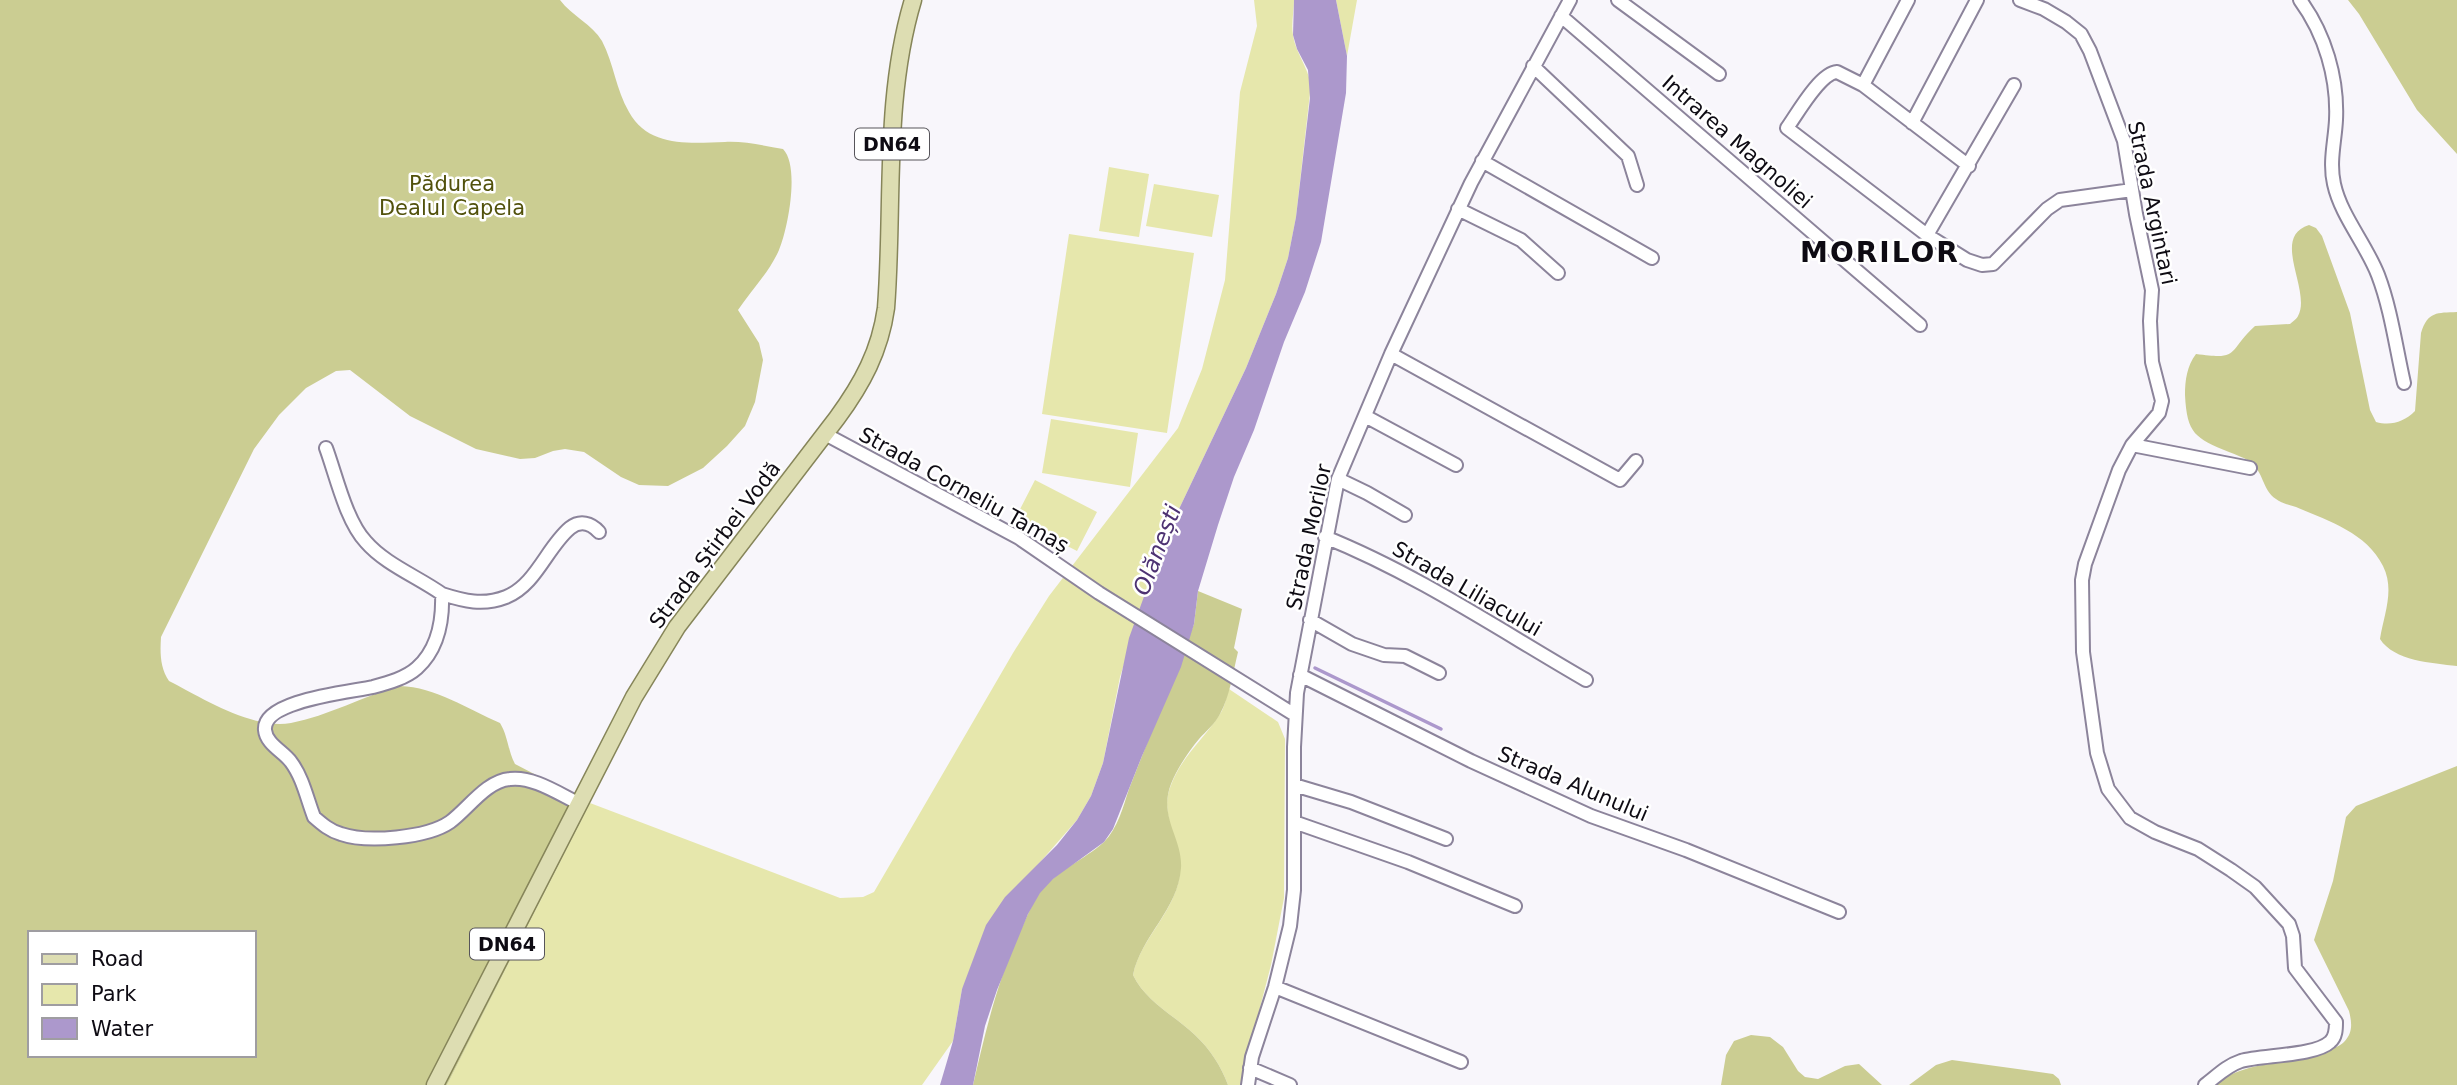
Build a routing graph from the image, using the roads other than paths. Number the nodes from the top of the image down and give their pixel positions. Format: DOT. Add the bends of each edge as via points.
graph roads {
  1 [pos="913,0"];
  2 [pos="1570,0"];
  3 [pos="1618,0"];
  4 [pos="1908,0"];
  5 [pos="1977,0"];
  6 [pos="2020,0"];
  7 [pos="2300,0"];
  8 [pos="2049,4"];
  9 [pos="1561,16"];
  10 [pos="1534,66"];
  11 [pos="1719,74"];
  12 [pos="1863,85"];
  13 [pos="2014,85"];
  14 [pos="1912,123"];
  15 [pos="1482,161"];
  16 [pos="1969,166"];
  17 [pos="1637,185"];
  18 [pos="2132,190"];
  19 [pos="1458,209"];
  20 [pos="1927,235"];
  21 [pos="1652,258"];
  22 [pos="1558,273"];
  23 [pos="1920,325"];
  24 [pos="1391,354"];
  25 [pos="2404,383"];
  26 [pos="1365,416"];
  27 [pos="825,435"];
  28 [pos="2132,445"];
  29 [pos="327,447"];
  30 [pos="1636,461"];
  31 [pos="1456,465"];
  32 [pos="2250,468"];
  33 [pos="1338,479"];
  34 [pos="1405,515"];
  35 [pos="599,532"];
  36 [pos="1325,537"];
  37 [pos="442,594"];
  38 [pos="1310,620"];
  39 [pos="1439,673"];
  40 [pos="1300,675"];
  41 [pos="1586,680"];
  42 [pos="1296,715"];
  43 [pos="1294,785"];
  44 [pos="580,804"];
  45 [pos="1294,822"];
  46 [pos="1446,839"];
  47 [pos="1514,906"];
  48 [pos="1839,912"];
  49 [pos="1275,988"];
  50 [pos="1461,1062"];
  51 [pos="1250,1068"];
  52 [pos="435,1085"];
  53 [pos="1248,1085"];
  54 [pos="1290,1085"];
  55 [pos="2205,1085"];
  1 -- 27 [label="main road, Strada Știrbei Vodă / DN64" via="896,86 883,324 872,363"];
  2 -- 9 [label="street, Strada Morilor"];
  3 -- 11 [label="street"];
  4 -- 12 [label="street"];
  5 -- 14 [label="street"];
  6 -- 8 [label="street, Strada Argintari"];
  7 -- 25 [label="street" via="2321,35 2335,91 2334,184 2377,275"];
  8 -- 18 [label="street, Strada Argintari" via="2081,34 2090,51 2124,141"];
  9 -- 10 [label="street, Strada Morilor"];
  9 -- 23 [label="street, Intrarea Magnoliei"];
  10 -- 15 [label="street, Strada Morilor"];
  10 -- 17 [label="street" via="1628,156"];
  12 -- 14 [label="street"];
  12 -- 20 [label="street" via="1844,74 1828,74 1787,128"];
  13 -- 16 [label="street"];
  14 -- 16 [label="street"];
  15 -- 19 [label="street, Strada Morilor"];
  15 -- 21 [label="street"];
  16 -- 20 [label="street"];
  18 -- 20 [label="street" via="2060,200 1993,264 1967,260"];
  18 -- 28 [label="street, Strada Argintari" via="2152,290 2152,362 2162,401 2159,413"];
  19 -- 22 [label="street" via="1521,240"];
  19 -- 24 [label="street, Strada Morilor"];
  24 -- 26 [label="street, Strada Morilor"];
  24 -- 30 [label="street" via="1620,480"];
  26 -- 31 [label="street"];
  26 -- 33 [label="street, Strada Morilor"];
  27 -- 42 [label="street, Strada Corneliu Tamaș" via="1018,538"];
  27 -- 44 [label="main road, Strada Știrbei Vodă / DN64" via="670,637 638,688"];
  28 -- 32 [label="street"];
  28 -- 55 [label="street, Strada Argintari" via="2119,470 2082,580 2088,701 2096,753 2108,789 2130,818 2198,849 2255,887 2288,924 2295,968 2336,1021 2329,1044 2239,1062"];
  29 -- 37 [label="street" via="363,539"];
  33 -- 34 [label="street"];
  33 -- 36 [label="street, Strada Morilor"];
  35 -- 37 [label="street" via="582,523 570,528 523,587 508,596 479,603"];
  36 -- 38 [label="street, Strada Morilor"];
  36 -- 41 [label="street, Strada Liliacului" via="1426,587"];
  37 -- 44 [label="street" via="434,645 415,670 373,687 298,703 270,716 265,725 268,739 291,762 314,817 344,835 425,834 450,822 491,787 512,778 534,782"];
  38 -- 39 [label="street" via="1352,644 1384,655 1405,656"];
  38 -- 40 [label="street, Strada Morilor"];
  40 -- 42 [label="street, Strada Morilor"];
  40 -- 48 [label="street, Strada Alunului" via="1591,816"];
  42 -- 43 [label="street, Strada Morilor"];
  43 -- 45 [label="street, Strada Morilor"];
  43 -- 46 [label="street"];
  44 -- 52 [label="main road, Strada Știrbei Vodă / DN64"];
  45 -- 47 [label="street"];
  45 -- 49 [label="street, Strada Morilor" via="1290,926"];
  49 -- 50 [label="street"];
  49 -- 51 [label="street, Strada Morilor"];
  51 -- 53 [label="street, Strada Morilor"];
  51 -- 54 [label="street"];
}
